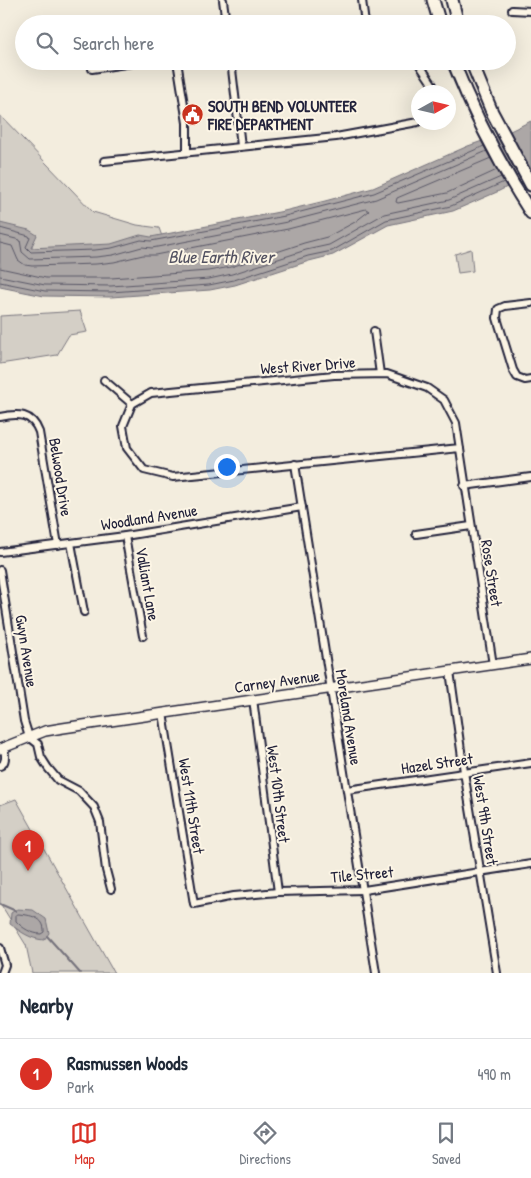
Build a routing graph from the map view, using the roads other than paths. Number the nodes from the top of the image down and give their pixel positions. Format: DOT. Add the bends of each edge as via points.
graph roads {
  1 [pos="223,0"];
  2 [pos="362,0"];
  3 [pos="433,0"];
  4 [pos="452,0"];
  5 [pos="512,10"];
  6 [pos="531,11"];
  7 [pos="225,15"];
  8 [pos="364,15"];
  9 [pos="437,15"];
  10 [pos="456,15"];
  11 [pos="178,70"];
  12 [pos="232,70"];
  13 [pos="423,70"];
  14 [pos="457,70"];
  15 [pos="475,70"];
  16 [pos="433,85"];
  17 [pos="411,123"];
  18 [pos="241,146"];
  19 [pos="187,152"];
  20 [pos="104,161"];
  21 [pos="531,185"];
  22 [pos="531,213"];
  23 [pos="531,303"];
  24 [pos="374,331"];
  25 [pos="380,374"];
  26 [pos="531,379"];
  27 [pos="104,380"];
  28 [pos="132,404"];
  29 [pos="0,417"];
  30 [pos="460,448"];
  31 [pos="295,464"];
  32 [pos="531,477"];
  33 [pos="464,486"];
  34 [pos="302,507"];
  35 [pos="471,526"];
  36 [pos="416,534"];
  37 [pos="125,536"];
  38 [pos="71,543"];
  39 [pos="58,545"];
  40 [pos="0,552"];
  41 [pos="0,570"];
  42 [pos="84,612"];
  43 [pos="143,636"];
  44 [pos="531,659"];
  45 [pos="493,665"];
  46 [pos="450,671"];
  47 [pos="331,688"];
  48 [pos="253,699"];
  49 [pos="163,713"];
  50 [pos="29,737"];
  51 [pos="2,748"];
  52 [pos="531,763"];
  53 [pos="0,766"];
  54 [pos="464,772"];
  55 [pos="347,790"];
  56 [pos="531,864"];
  57 [pos="481,871"];
  58 [pos="111,889"];
  59 [pos="364,890"];
  60 [pos="278,892"];
  61 [pos="194,904"];
  62 [pos="0,948"];
  63 [pos="2,973"];
  64 [pos="376,973"];
  65 [pos="497,973"];
  1 -- 7 [label="street"];
  2 -- 8 [label="street"];
  3 -- 9 [label="highway"];
  4 -- 10 [label="highway"];
  5 -- 6 [label="street"];
  11 -- 19 [label="street" via="187,123"];
  12 -- 18 [label="street"];
  13 -- 16 [label="street"];
  14 -- 22 [label="highway" via="494,150"];
  15 -- 21 [label="highway" via="492,112"];
  17 -- 18 [label="street" via="336,137"];
  18 -- 19 [label="street"];
  19 -- 20 [label="street"];
  23 -- 26 [label="street" via="498,309 497,318 513,370 517,377"];
  24 -- 25 [label="street"];
  25 -- 28 [label="street, West River Drive" via="334,375 151,393"];
  25 -- 30 [label="street, West River Drive" via="427,388 444,400 456,423"];
  27 -- 28 [label="street"];
  28 -- 31 [label="street" via="123,426 127,448 144,470 173,477"];
  29 -- 39 [label="street, Belwood Drive" via="12,414 27,416 35,422"];
  30 -- 31 [label="street"];
  30 -- 33 [label="street, West River Drive"];
  31 -- 34 [label="street, Moreland Avenue"];
  32 -- 33 [label="street"];
  33 -- 35 [label="street, Rose Street"];
  34 -- 37 [label="street, Woodland Avenue"];
  34 -- 47 [label="street, Moreland Avenue"];
  35 -- 36 [label="street"];
  35 -- 45 [label="street, Rose Street"];
  37 -- 38 [label="street, Woodland Avenue"];
  37 -- 43 [label="street, Valliant Lane"];
  38 -- 39 [label="street, Woodland Avenue"];
  38 -- 42 [label="street"];
  39 -- 40 [label="street, Woodland Avenue"];
  41 -- 50 [label="street, Gwyn Avenue"];
  44 -- 45 [label="main road, Carney Avenue"];
  45 -- 46 [label="main road, Carney Avenue"];
  46 -- 47 [label="main road, Carney Avenue"];
  46 -- 54 [label="street, West 9th Street"];
  47 -- 48 [label="main road, Carney Avenue"];
  47 -- 55 [label="street, Moreland Avenue"];
  48 -- 49 [label="main road, Carney Avenue"];
  48 -- 60 [label="street, West 10th Street"];
  49 -- 50 [label="main road, Carney Avenue" via="45,731"];
  49 -- 61 [label="street, West 11th Street"];
  50 -- 51 [label="main road, Carney Avenue"];
  50 -- 58 [label="street, Gwyn Avenue" via="38,744 41,757 58,780 79,791 94,807 100,822"];
  51 -- 53 [label="street" via="5,760"];
  52 -- 54 [label="street, Hazel Street"];
  54 -- 55 [label="street, Hazel Street"];
  54 -- 57 [label="street, West 9th Street"];
  55 -- 59 [label="street, Moreland Avenue"];
  56 -- 57 [label="street, Tile Street"];
  57 -- 59 [label="street, Tile Street"];
  57 -- 65 [label="street, West 9th Street"];
  59 -- 60 [label="street, Tile Street"];
  59 -- 64 [label="street, Moreland Avenue"];
  60 -- 61 [label="street, Tile Street"];
  62 -- 63 [label="street" via="5,965"];
}
